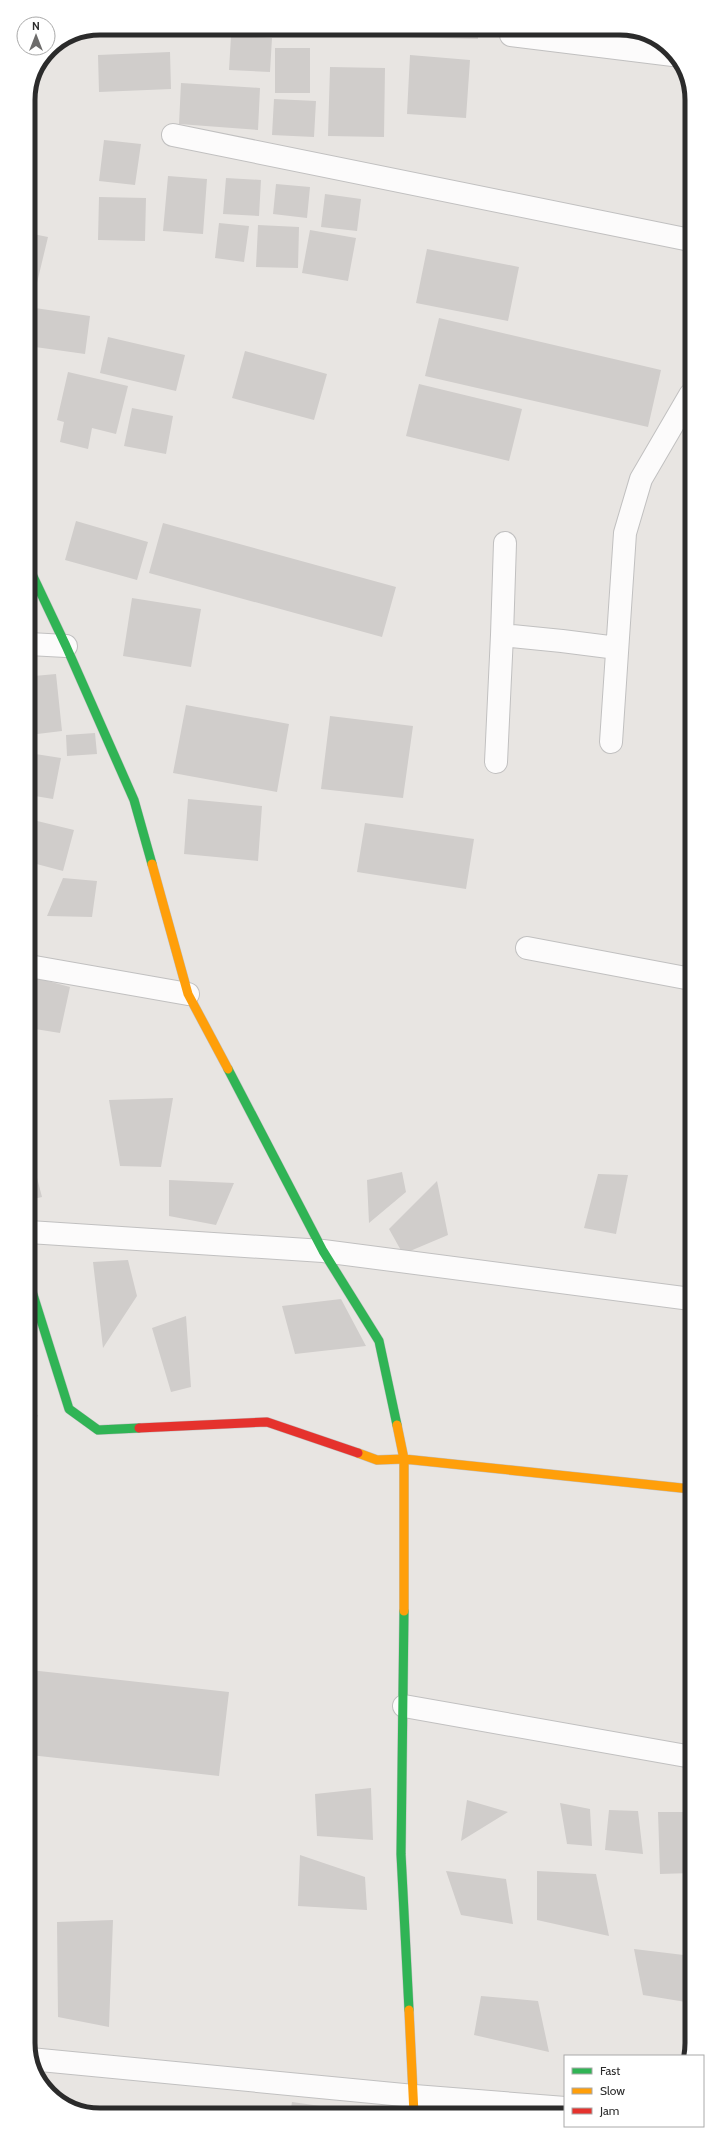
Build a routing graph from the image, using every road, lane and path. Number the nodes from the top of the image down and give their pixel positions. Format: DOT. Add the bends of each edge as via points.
graph roads {
  1 [pos="511,35"];
  2 [pos="666,54"];
  3 [pos="173,135"];
  4 [pos="685,239"];
  5 [pos="685,404"];
  6 [pos="505,543"];
  7 [pos="35,581"];
  8 [pos="502,636"];
  9 [pos="35,644"];
  10 [pos="66,646"];
  11 [pos="617,648"];
  12 [pos="611,742"];
  13 [pos="496,762"];
  14 [pos="526,948"];
  15 [pos="35,967"];
  16 [pos="685,978"];
  17 [pos="188,994"];
  18 [pos="35,1232"];
  19 [pos="323,1251"];
  20 [pos="685,1298"];
  21 [pos="35,1301"];
  22 [pos="404,1459"];
  23 [pos="685,1488"];
  24 [pos="404,1706"];
  25 [pos="685,1755"];
  26 [pos="37,2061"];
  27 [pos="414,2105"];
  28 [pos="564,2108"];
  1 -- 2 [label="street"];
  3 -- 4 [label="street"];
  5 -- 11 [label="street" via="641,479 625,533"];
  6 -- 8 [label="street"];
  7 -- 10 [label="street"];
  8 -- 11 [label="street"];
  8 -- 13 [label="street"];
  9 -- 10 [label="street"];
  10 -- 17 [label="street" via="134,800"];
  11 -- 12 [label="street"];
  14 -- 16 [label="street"];
  15 -- 17 [label="street"];
  17 -- 19 [label="street"];
  18 -- 19 [label="street"];
  19 -- 20 [label="street"];
  19 -- 22 [label="street" via="379,1341"];
  21 -- 22 [label="street" via="69,1410 98,1430 268,1422 377,1460"];
  22 -- 23 [label="street"];
  22 -- 24 [label="street"];
  24 -- 25 [label="street"];
  24 -- 27 [label="street" via="401,1854"];
  26 -- 27 [label="street"];
  27 -- 28 [label="street"];
}
